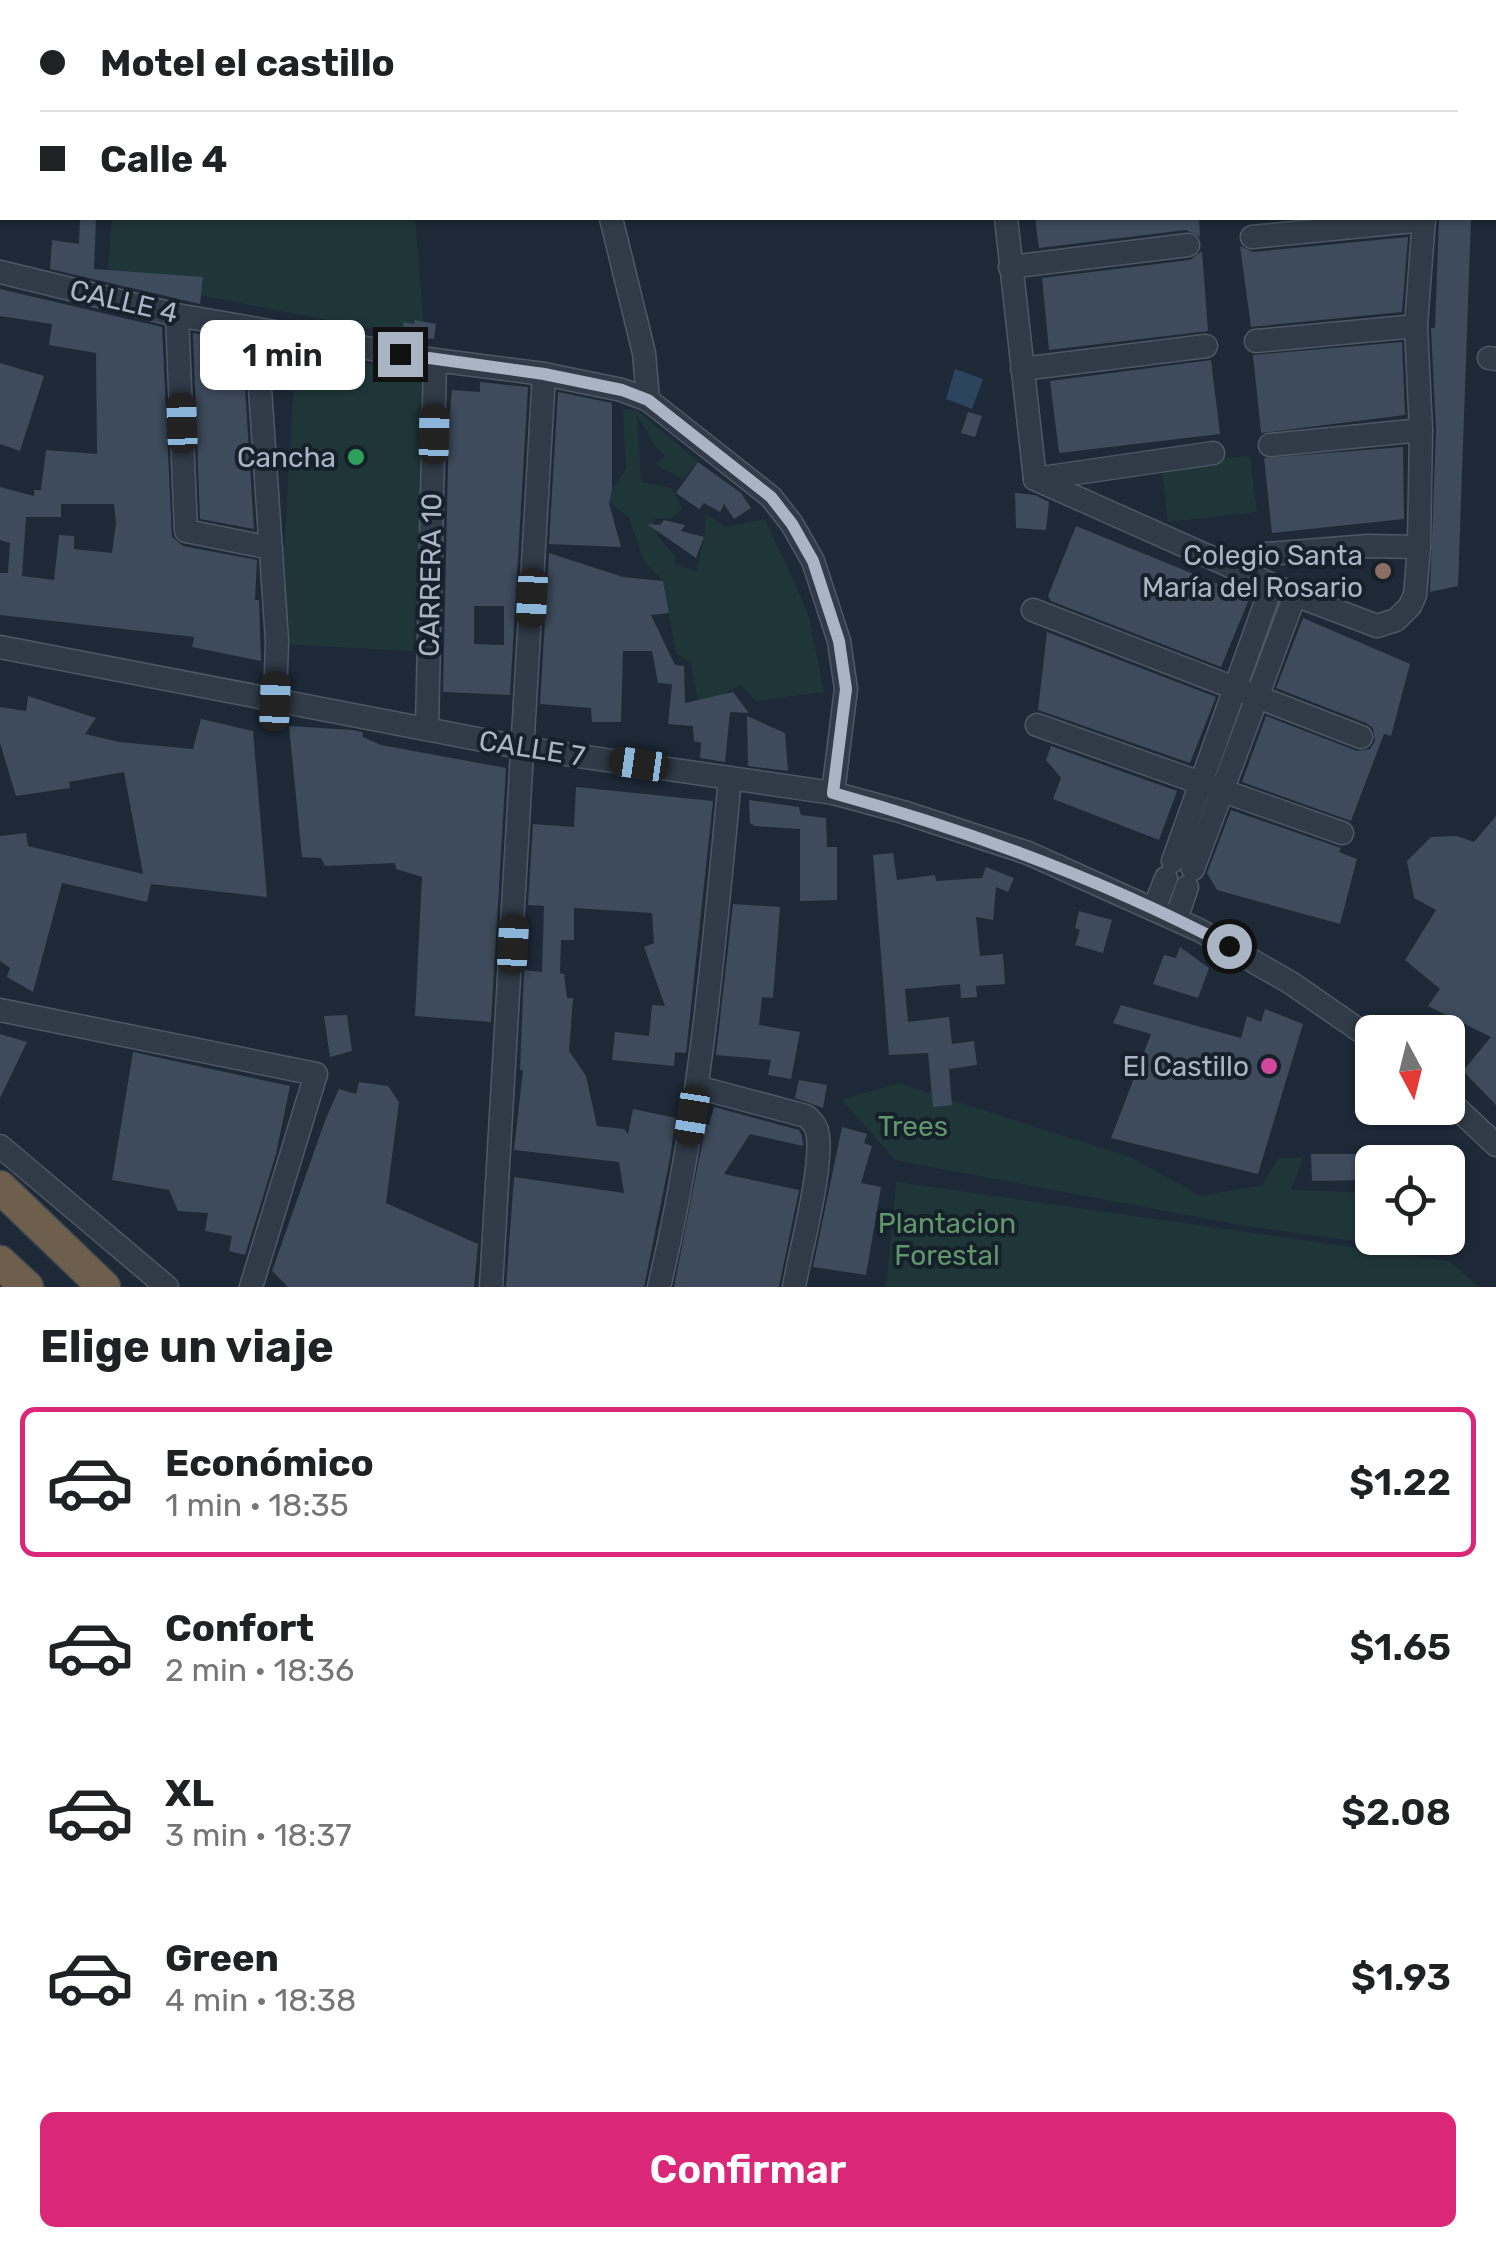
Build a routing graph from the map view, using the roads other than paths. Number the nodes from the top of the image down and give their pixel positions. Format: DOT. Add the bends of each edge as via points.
graph roads {
  1 [pos="611,220"];
  2 [pos="1006,220"];
  3 [pos="1415,220"];
  4 [pos="1424,220"];
  5 [pos="1252,238"];
  6 [pos="1188,244"];
  7 [pos="1010,267"];
  8 [pos="0,272"];
  9 [pos="178,315"];
  10 [pos="1416,326"];
  11 [pos="256,328"];
  12 [pos="1256,341"];
  13 [pos="1206,346"];
  14 [pos="435,360"];
  15 [pos="1022,370"];
  16 [pos="544,374"];
  17 [pos="648,400"];
  18 [pos="1421,430"];
  19 [pos="1270,445"];
  20 [pos="1213,453"];
  21 [pos="1036,479"];
  22 [pos="1419,547"];
  23 [pos="271,548"];
  24 [pos="1266,554"];
  25 [pos="1272,585"];
  26 [pos="1295,595"];
  27 [pos="1033,610"];
  28 [pos="0,646"];
  29 [pos="1246,692"];
  30 [pos="275,701"];
  31 [pos="1037,725"];
  32 [pos="426,730"];
  33 [pos="1361,736"];
  34 [pos="524,748"];
  35 [pos="739,779"];
  36 [pos="1211,787"];
  37 [pos="833,793"];
  38 [pos="1342,834"];
  39 [pos="1180,874"];
  40 [pos="1154,909"];
  41 [pos="1176,919"];
  42 [pos="0,1010"];
  43 [pos="1355,1028"];
  44 [pos="697,1087"];
  45 [pos="1465,1116"];
  46 [pos="1496,1145"];
  47 [pos="0,1146"];
  48 [pos="0,1187"];
  49 [pos="0,1262"];
  50 [pos="27,1287"];
  51 [pos="104,1287"];
  52 [pos="167,1287"];
  53 [pos="250,1287"];
  54 [pos="491,1287"];
  55 [pos="659,1287"];
  56 [pos="794,1287"];
  1 -- 17 [label="street" via="644,353"];
  2 -- 7 [label="street"];
  3 -- 5 [label="street"];
  4 -- 10 [label="street"];
  6 -- 7 [label="street"];
  7 -- 15 [label="street"];
  8 -- 9 [label="street, CALLE 4"];
  9 -- 11 [label="street, CALLE 4"];
  9 -- 23 [label="street" via="186,532"];
  10 -- 12 [label="street"];
  10 -- 18 [label="street"];
  11 -- 14 [label="street, CALLE 4"];
  11 -- 23 [label="street"];
  13 -- 15 [label="street"];
  14 -- 16 [label="street, CALLE 4"];
  14 -- 32 [label="street, CARRERA 10"];
  15 -- 21 [label="street"];
  16 -- 17 [label="street, CALLE 4"];
  16 -- 34 [label="street"];
  17 -- 37 [label="street" via="771,497 813,561 839,641 846,689"];
  18 -- 19 [label="street"];
  18 -- 22 [label="street"];
  20 -- 21 [label="street"];
  21 -- 25 [label="street"];
  22 -- 24 [label="street"];
  22 -- 26 [label="street" via="1415,595 1396,620 1377,626"];
  23 -- 30 [label="street"];
  25 -- 26 [label="street"];
  25 -- 29 [label="street"];
  26 -- 29 [label="street"];
  27 -- 29 [label="street"];
  28 -- 30 [label="street, CALLE 7"];
  29 -- 33 [label="street"];
  29 -- 36 [label="street"];
  30 -- 32 [label="street, CALLE 7"];
  31 -- 36 [label="street"];
  32 -- 34 [label="street, CALLE 7"];
  34 -- 35 [label="street, CALLE 7"];
  34 -- 54 [label="street"];
  35 -- 37 [label="street, CALLE 7"];
  35 -- 44 [label="street"];
  36 -- 38 [label="street"];
  36 -- 39 [label="street"];
  37 -- 40 [label="street, CALLE 7" via="1009,846"];
  39 -- 40 [label="street"];
  39 -- 41 [label="street"];
  40 -- 41 [label="street, CALLE 7"];
  41 -- 43 [label="street, CALLE 7" via="1260,964"];
  42 -- 53 [label="street" via="316,1074"];
  44 -- 55 [label="street"];
  44 -- 56 [label="street" via="806,1116 816,1125 816,1169"];
  45 -- 46 [label="street"];
  47 -- 52 [label="street"];
  48 -- 51 [label="highway"];
  49 -- 50 [label="highway"];
}
